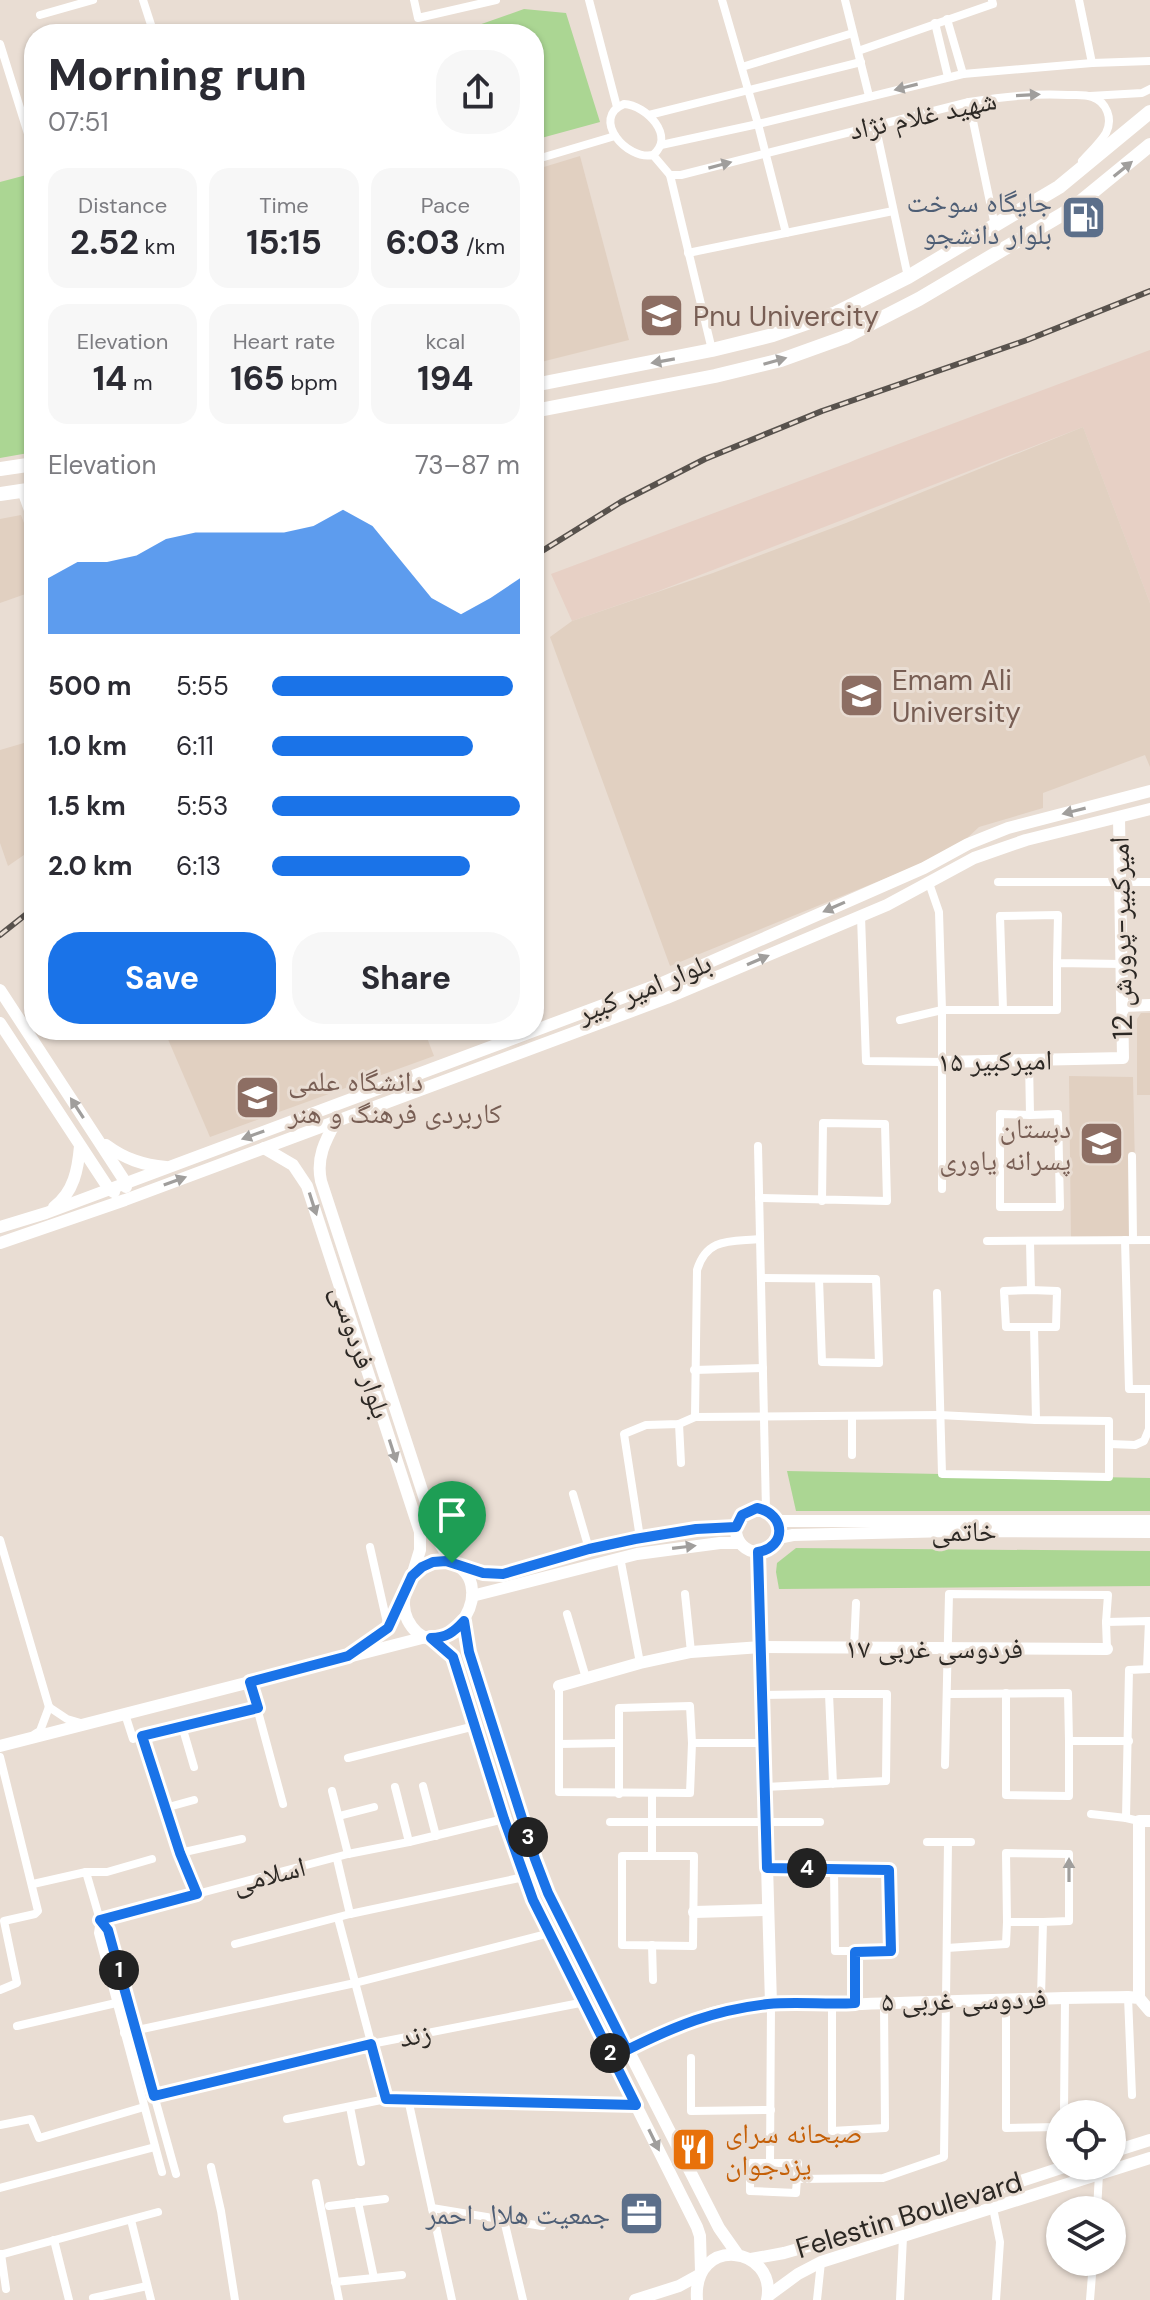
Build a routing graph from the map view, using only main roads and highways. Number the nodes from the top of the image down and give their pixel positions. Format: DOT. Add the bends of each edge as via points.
graph roads {
  1 [pos="1150,112"];
  2 [pos="1150,145"];
  3 [pos="544,383"];
  4 [pos="544,409"];
  5 [pos="24,465"];
  6 [pos="0,469"];
  7 [pos="24,491"];
  8 [pos="0,494"];
  9 [pos="1150,791"];
  10 [pos="1150,809"];
  11 [pos="1119,818"];
  12 [pos="0,990"];
  13 [pos="1150,1005"];
  14 [pos="1123,1006"];
  15 [pos="0,1023"];
  16 [pos="24,1027"];
  17 [pos="544,1027"];
  18 [pos="33,1040"];
  19 [pos="508,1040"];
  20 [pos="511,1040"];
  21 [pos="516,1054"];
  22 [pos="1123,1058"];
  23 [pos="942,1062"];
  24 [pos="336,1121"];
  25 [pos="96,1137"];
  26 [pos="80,1146"];
  27 [pos="264,1148"];
  28 [pos="169,1167"];
  29 [pos="126,1183"];
  30 [pos="109,1189"];
  31 [pos="125,1200"];
  32 [pos="46,1213"];
  33 [pos="0,1227"];
  34 [pos="0,1243"];
  35 [pos="778,1521"];
  36 [pos="1150,1521"];
  37 [pos="736,1527"];
  38 [pos="1150,1532"];
  39 [pos="778,1538"];
  40 [pos="740,1543"];
  41 [pos="758,1552"];
  42 [pos="454,1563"];
  43 [pos="412,1576"];
  44 [pos="472,1596"];
  45 [pos="403,1599"];
  46 [pos="464,1621"];
  47 [pos="428,1637"];
  48 [pos="761,1647"];
  49 [pos="1107,1649"];
  50 [pos="348,1656"];
  51 [pos="559,1686"];
  52 [pos="0,1746"];
  53 [pos="1139,1820"];
  54 [pos="768,1910"];
  55 [pos="694,1912"];
  56 [pos="1134,1997"];
  57 [pos="771,2004"];
  58 [pos="1150,2011"];
  59 [pos="627,2050"];
  60 [pos="1150,2140"];
  61 [pos="1126,2148"];
  62 [pos="1150,2158"];
  63 [pos="1046,2173"];
  64 [pos="716,2220"];
  65 [pos="697,2227"];
  66 [pos="784,2253"];
  67 [pos="738,2255"];
  68 [pos="751,2259"];
  69 [pos="700,2273"];
  70 [pos="798,2274"];
  71 [pos="767,2298"];
  72 [pos="635,2300"];
  73 [pos="697,2300"];
  1 -- 3 [label="main road, one-way" via="1059,187 908,277 836,313 712,350"];
  4 -- 2 [label="main road, one-way" via="715,376 845,337 1073,208"];
  5 -- 6 [label="main road"];
  7 -- 8 [label="main road"];
  9 -- 17 [label="main road, بلوار امیر کبیر, one-way" via="1008,828 662,983"];
  10 -- 11 [label="main road, بلوار امیر کبیر"];
  11 -- 14 [label="main road, 12 امیرکبیر-پرورش"];
  21 -- 11 [label="main road, بلوار امیر کبیر, one-way" via="667,998 861,916 974,858"];
  16 -- 12 [label="main road, one-way"];
  13 -- 14 [label="main road"];
  14 -- 22 [label="main road, 12 امیرکبیر-پرورش"];
  15 -- 26 [label="main road"];
  25 -- 18 [label="main road, one-way"];
  19 -- 28 [label="main road, بلوار امیر کبیر, one-way"];
  20 -- 21 [label="main road"];
  21 -- 24 [label="main road, بلوار امیر کبیر"];
  22 -- 23 [label="main road, امیرکبیر ۱۵"];
  24 -- 27 [label="main road, بلوار امیر کبیر"];
  24 -- 42 [label="main road, بلوار فردوسی" via="320,1156 321,1181 434,1527"];
  25 -- 28 [label="main road" via="143,1165"];
  25 -- 29 [label="main road"];
  26 -- 30 [label="main road"];
  26 -- 32 [label="main road" via="72,1185"];
  31 -- 27 [label="main road, بلوار امیر کبیر, one-way"];
  27 -- 43 [label="main road, بلوار فردوسی, one-way" via="293,1165 307,1186 420,1532"];
  28 -- 29 [label="main road, بلوار امیر کبیر"];
  29 -- 30 [label="main road, بلوار امیر کبیر"];
  29 -- 31 [label="main road"];
  30 -- 31 [label="main road"];
  30 -- 32 [label="main road, بلوار امیر کبیر"];
  31 -- 34 [label="main road, بلوار امیر کبیر"];
  32 -- 33 [label="main road, بلوار امیر کبیر"];
  35 -- 36 [label="main road, خاتمی"];
  35 -- 37 [label="main road" via="757,1508 742,1515"];
  35 -- 39 [label="main road"];
  37 -- 40 [label="main road"];
  37 -- 42 [label="main road" via="640,1538 503,1574"];
  38 -- 39 [label="main road, خاتمی" via="950,1531"];
  39 -- 41 [label="main road"];
  40 -- 41 [label="main road"];
  44 -- 40 [label="main road, one-way" via="620,1557"];
  41 -- 48 [label="main road"];
  42 -- 43 [label="main road" via="433,1562"];
  42 -- 44 [label="main road" via="466,1574"];
  43 -- 45 [label="main road"];
  44 -- 46 [label="main road"];
  45 -- 47 [label="main road" via="409,1623"];
  45 -- 50 [label="main road" via="388,1628"];
  46 -- 47 [label="main road" via="442,1638"];
  46 -- 59 [label="main road" via="469,1652 535,1859"];
  47 -- 50 [label="main road"];
  47 -- 65 [label="main road, one-way" via="453,1657 533,1900"];
  48 -- 49 [label="main road, فردوسی غربی ۱۷"];
  48 -- 51 [label="main road, فردوسی غربی ۱۷" via="691,1652"];
  48 -- 54 [label="main road"];
  50 -- 52 [label="main road"];
  53 -- 56 [label="main road"];
  54 -- 55 [label="main road"];
  54 -- 57 [label="main road"];
  56 -- 57 [label="main road, فردوسی غربی ۵"];
  56 -- 58 [label="main road"];
  57 -- 59 [label="main road, فردوسی غربی ۵" via="718,2012"];
  59 -- 64 [label="main road"];
  60 -- 61 [label="main road"];
  62 -- 70 [label="main road, Felestin Boulevard" via="821,2262"];
  63 -- 66 [label="main road, Felestin Boulevard"];
  64 -- 65 [label="main road" via="708,2229"];
  64 -- 67 [label="main road"];
  65 -- 69 [label="main road"];
  66 -- 68 [label="main road, Felestin Boulevard"];
  66 -- 70 [label="main road" via="786,2267"];
  67 -- 68 [label="main road"];
  67 -- 69 [label="main road" via="711,2261"];
  68 -- 71 [label="main road" via="767,2282"];
  69 -- 72 [label="main road"];
  69 -- 73 [label="main road"];
  70 -- 71 [label="main road, Felestin Boulevard"];
}
